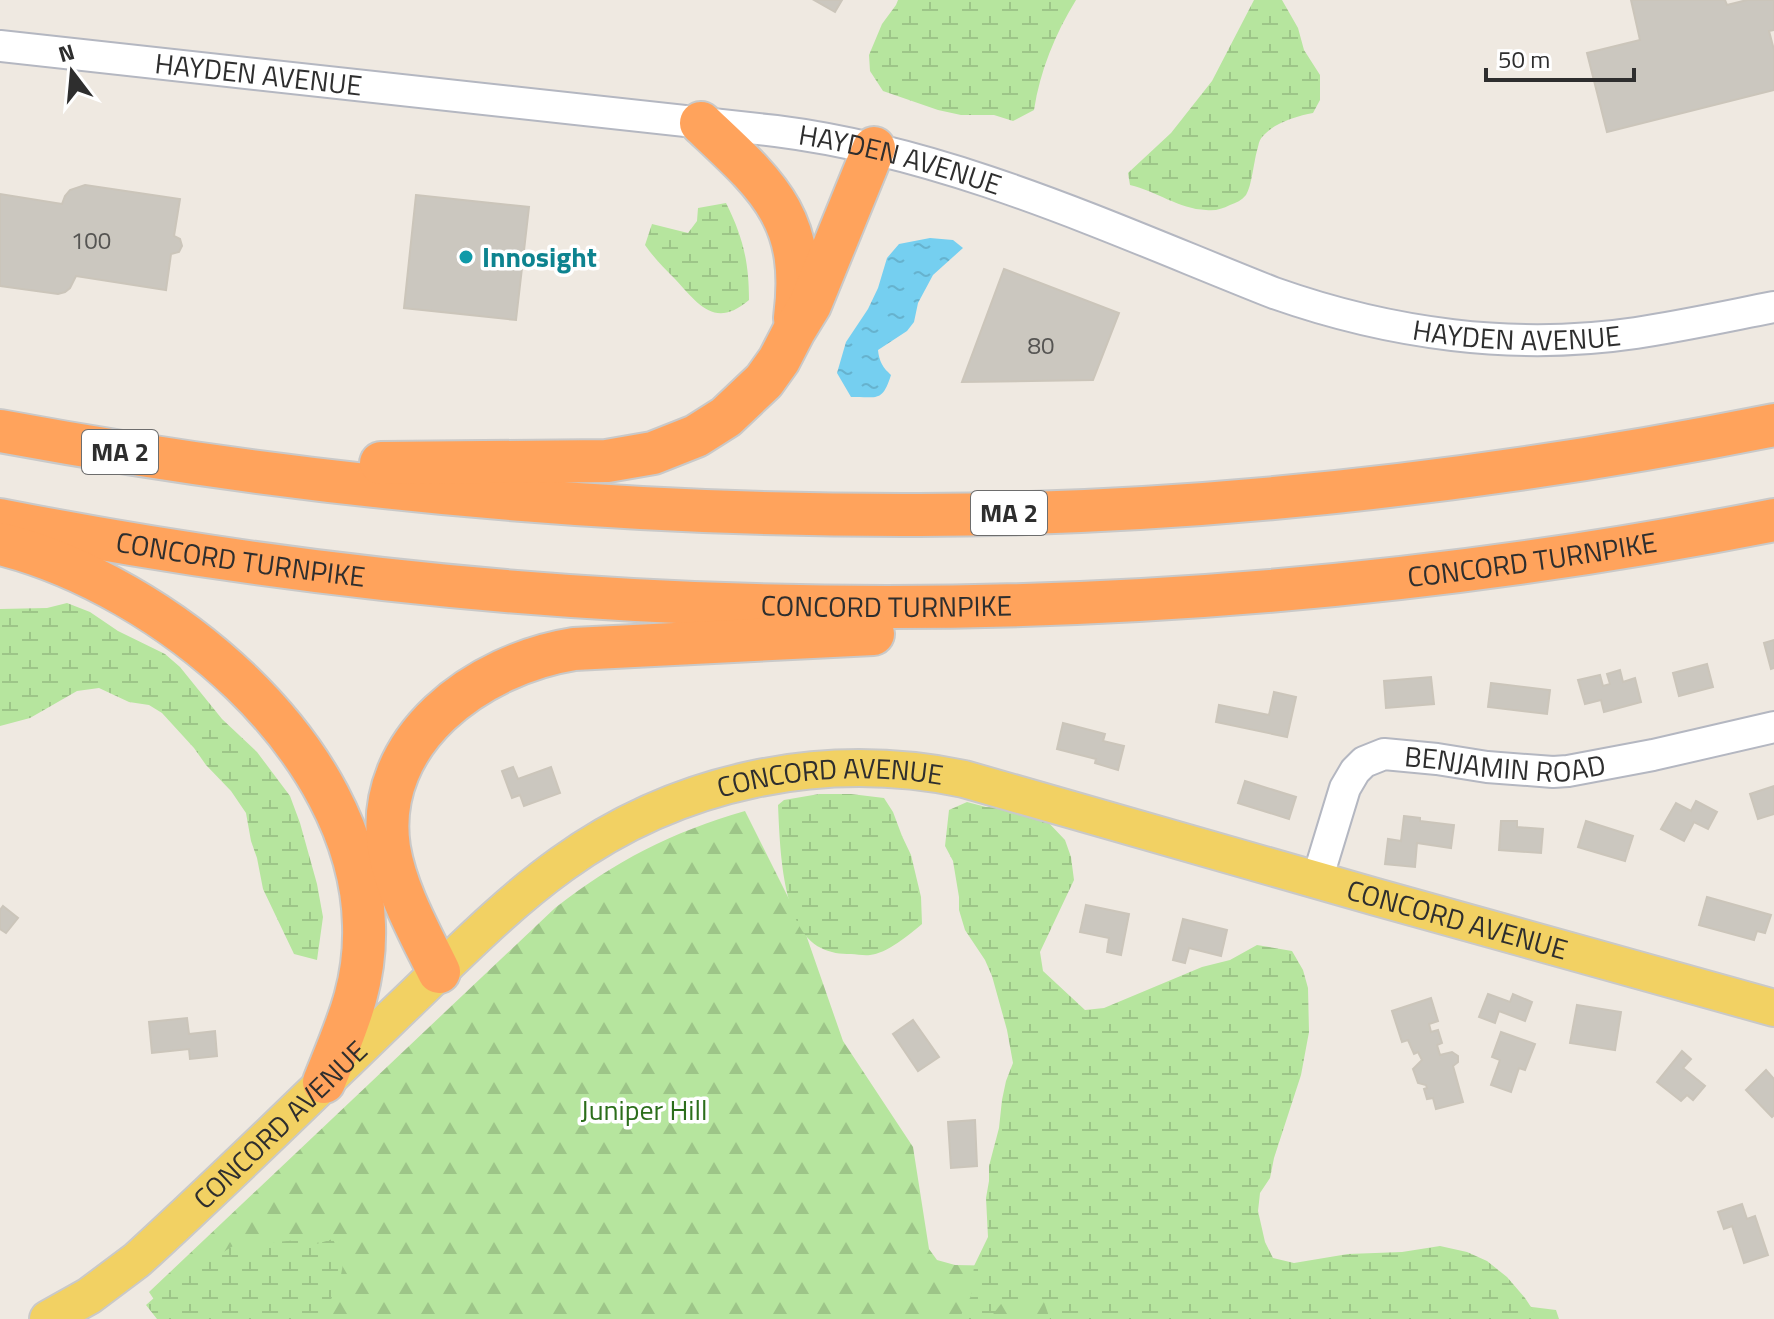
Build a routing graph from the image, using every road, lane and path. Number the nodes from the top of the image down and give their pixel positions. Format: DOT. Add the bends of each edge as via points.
graph roads {
  1 [pos="0,46"];
  2 [pos="701,123"];
  3 [pos="874,148"];
  4 [pos="1774,307"];
  5 [pos="794,331"];
  6 [pos="1774,425"];
  7 [pos="0,431"];
  8 [pos="240,470"];
  9 [pos="0,520"];
  10 [pos="1774,520"];
  11 [pos="0,544"];
  12 [pos="1067,604"];
  13 [pos="1774,727"];
  14 [pos="1317,880"];
  15 [pos="439,972"];
  16 [pos="1774,1008"];
  17 [pos="324,1082"];
  18 [pos="48,1319"];
  1 -- 2 [label="street, HAYDEN AVENUE"];
  2 -- 3 [label="street, HAYDEN AVENUE"];
  2 -- 5 [label="highway" via="757,176 786,219 798,272"];
  3 -- 4 [label="street, HAYDEN AVENUE" via="1019,192 1289,299 1408,330 1505,340 1578,339"];
  3 -- 5 [label="highway" via="810,305"];
  5 -- 8 [label="highway" via="772,370 734,410 696,436 653,453 582,463 348,462"];
  6 -- 8 [label="highway, MA 2" via="1436,481 1064,512 922,515 652,508 439,493"];
  7 -- 8 [label="highway, MA 2"];
  9 -- 12 [label="highway, CONCORD TURNPIKE" via="230,560 514,593 803,607"];
  10 -- 12 [label="highway, CONCORD TURNPIKE" via="1402,579"];
  11 -- 17 [label="highway" via="90,576 173,626 255,697 324,786 349,840 364,924 358,992"];
  12 -- 15 [label="highway" via="964,630 574,649 524,661 484,679 416,741 398,773 389,808 393,867"];
  13 -- 14 [label="street, BENJAMIN ROAD" via="1568,771 1384,754 1364,762 1345,788"];
  14 -- 15 [label="main road, CONCORD AVENUE" via="964,779 878,768 798,771 707,791 612,832 544,878"];
  14 -- 16 [label="main road, CONCORD AVENUE"];
  15 -- 17 [label="main road, CONCORD AVENUE"];
  17 -- 18 [label="main road, CONCORD AVENUE" via="137,1260"];
}
